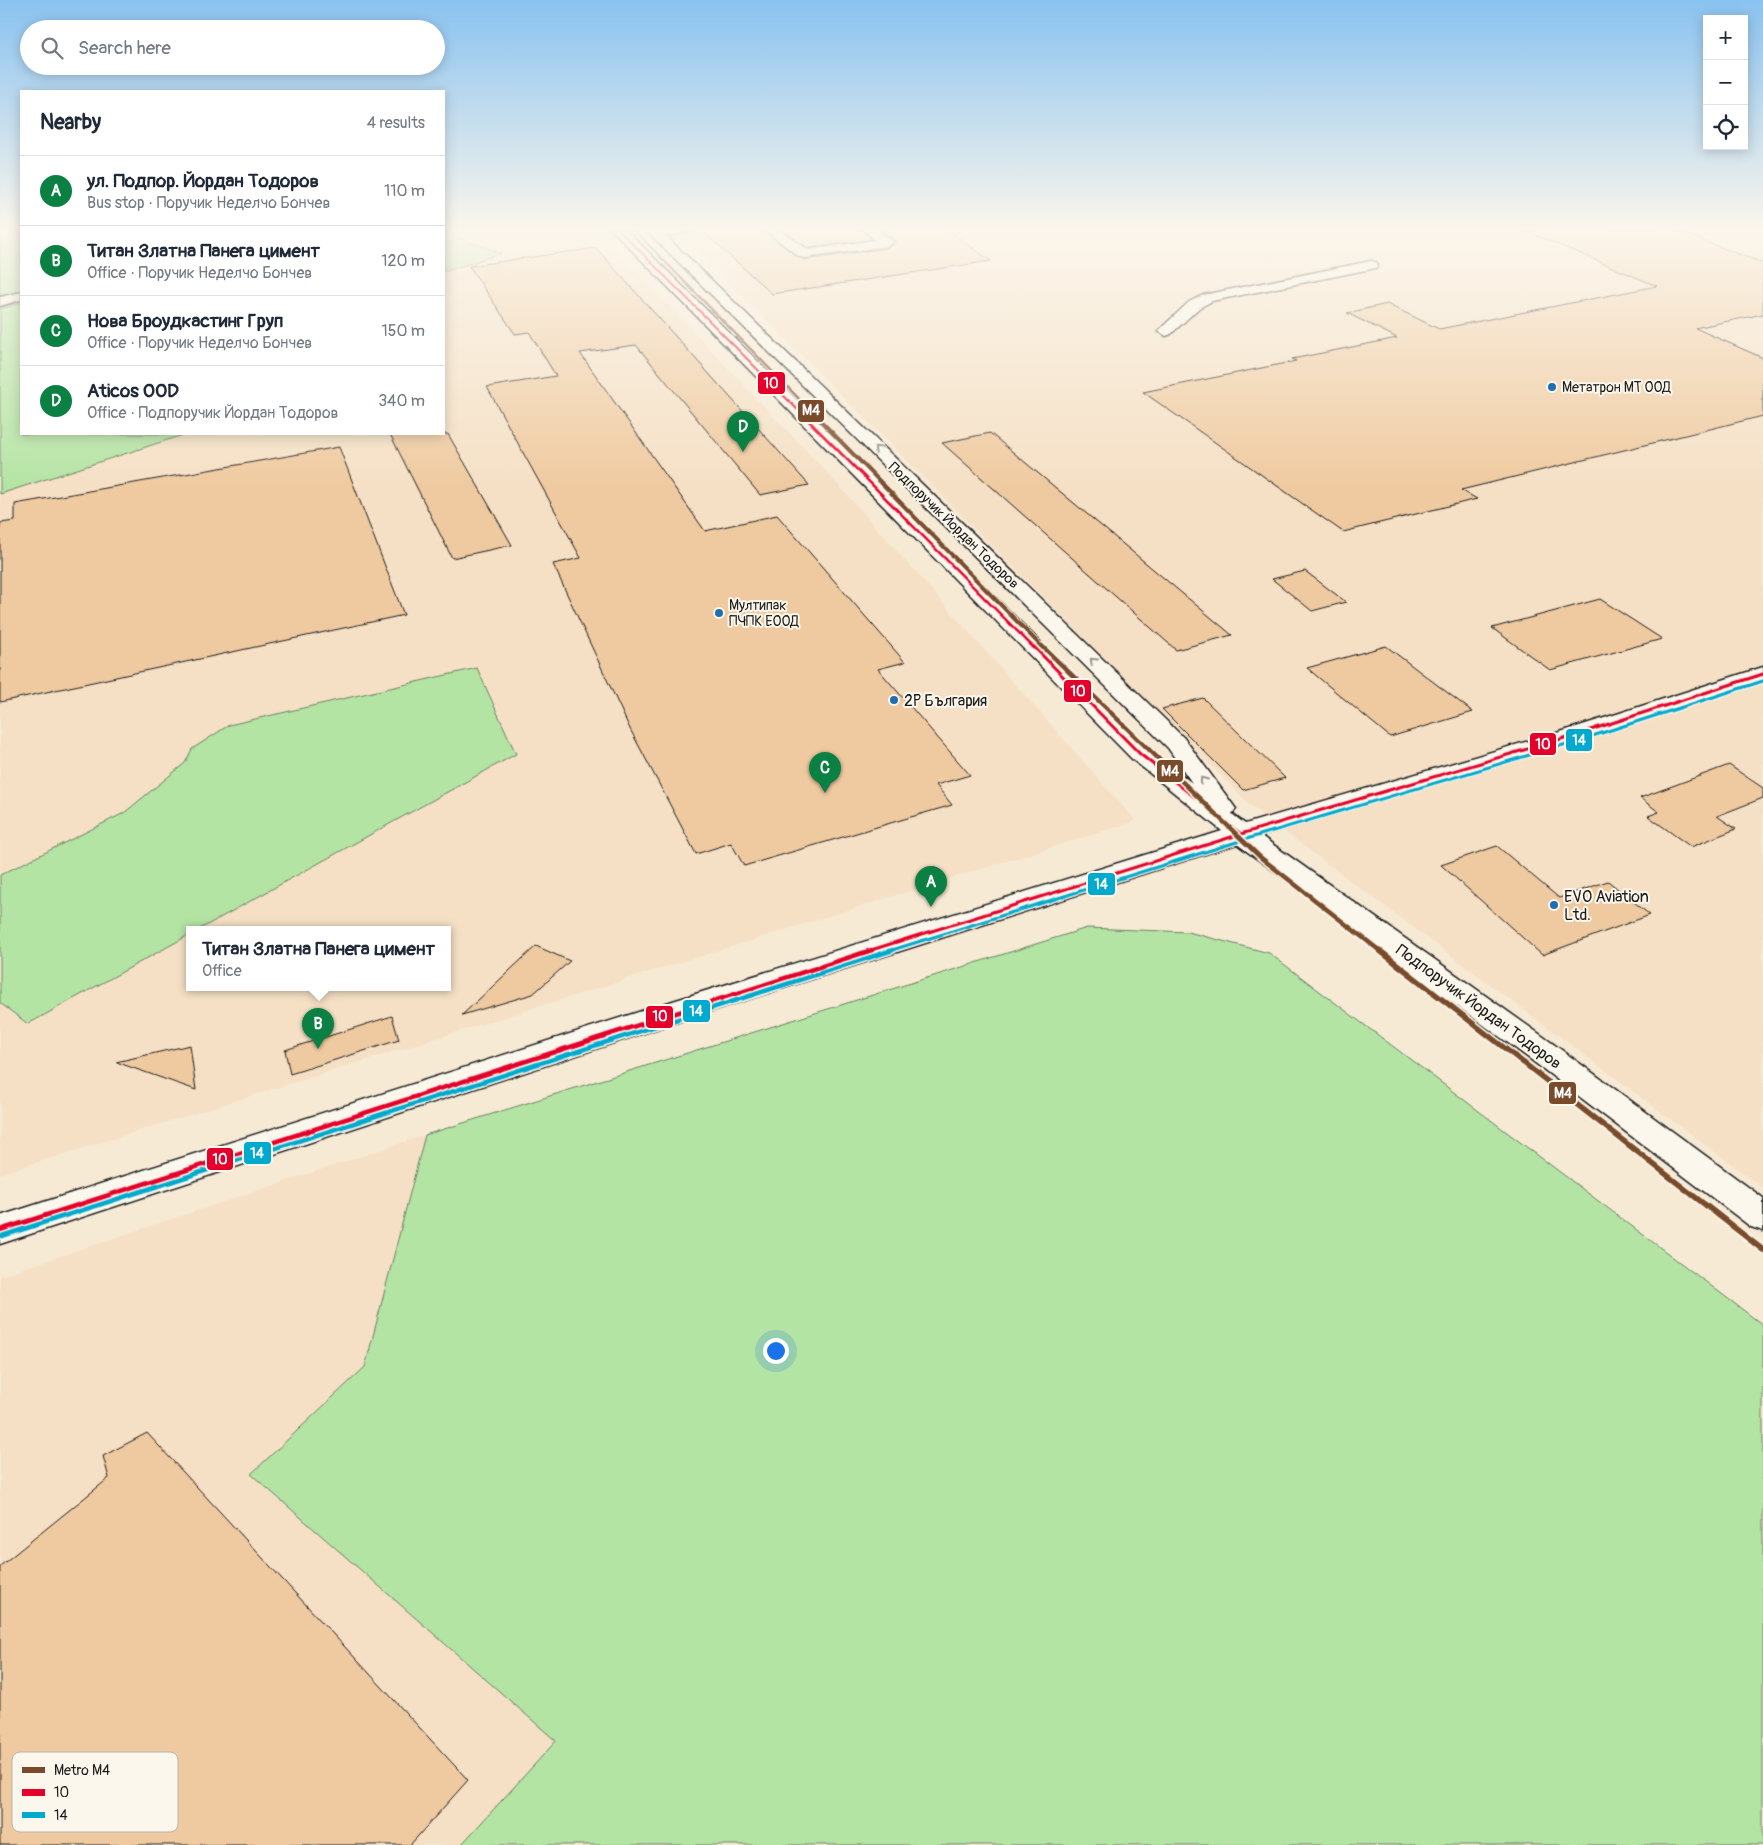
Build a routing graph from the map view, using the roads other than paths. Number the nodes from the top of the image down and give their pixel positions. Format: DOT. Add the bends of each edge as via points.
graph roads {
  1 [pos="704,315"];
  2 [pos="740,315"];
  3 [pos="1183,315"];
  4 [pos="1166,331"];
  5 [pos="1763,674"];
  6 [pos="1241,834"];
  7 [pos="1763,1217"];
  8 [pos="0,1230"];
  1 -- 6 [label="street, Подпоручик Йордан Тодоров" via="1140,754"];
  6 -- 2 [label="street, Подпоручик Йордан Тодоров, one-way" via="1176,743"];
  3 -- 4 [label="street"];
  5 -- 6 [label="street" via="1578,734"];
  6 -- 7 [label="street, Подпоручик Йордан Тодоров" via="1541,1051"];
  6 -- 8 [label="street" via="695,1005"];
}
